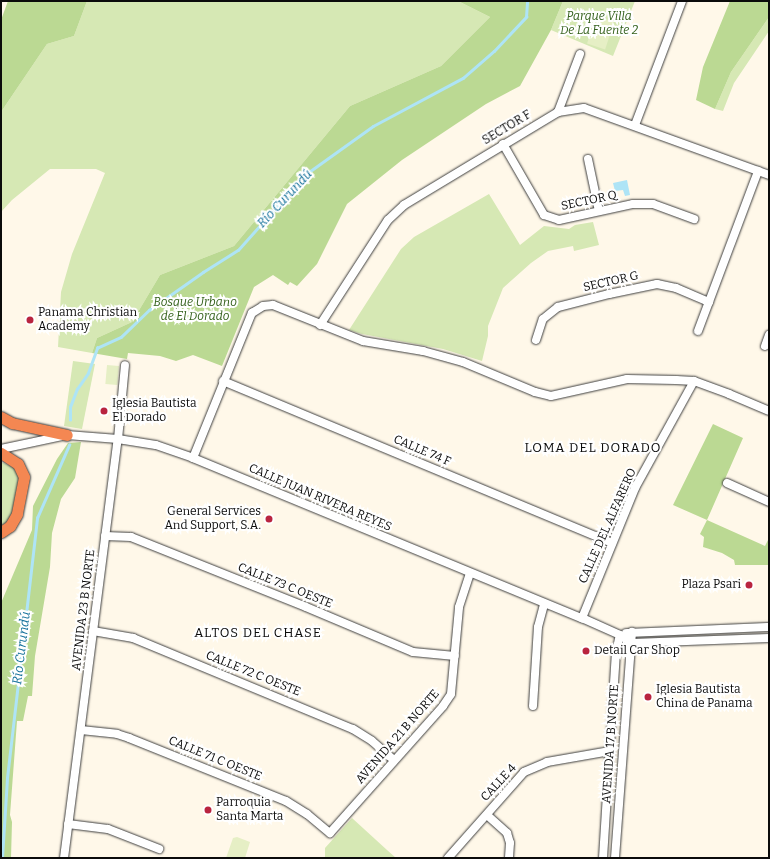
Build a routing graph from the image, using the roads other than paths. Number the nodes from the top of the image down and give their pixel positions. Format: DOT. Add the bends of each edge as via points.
graph roads {
  1 [pos="682,1"];
  2 [pos="580,54"];
  3 [pos="558,112"];
  4 [pos="635,125"];
  5 [pos="503,144"];
  6 [pos="588,159"];
  7 [pos="758,171"];
  8 [pos="769,175"];
  9 [pos="599,211"];
  10 [pos="694,219"];
  11 [pos="708,302"];
  12 [pos="320,325"];
  13 [pos="698,332"];
  14 [pos="769,335"];
  15 [pos="536,340"];
  16 [pos="765,346"];
  17 [pos="125,365"];
  18 [pos="223,381"];
  19 [pos="694,381"];
  20 [pos="769,411"];
  21 [pos="1,417"];
  22 [pos="67,435"];
  23 [pos="118,439"];
  24 [pos="1,449"];
  25 [pos="1,453"];
  26 [pos="193,458"];
  27 [pos="727,483"];
  28 [pos="769,492"];
  29 [pos="767,501"];
  30 [pos="1,532"];
  31 [pos="105,536"];
  32 [pos="612,543"];
  33 [pos="470,574"];
  34 [pos="544,604"];
  35 [pos="582,618"];
  36 [pos="769,628"];
  37 [pos="93,631"];
  38 [pos="632,632"];
  39 [pos="620,635"];
  40 [pos="769,638"];
  41 [pos="632,643"];
  42 [pos="455,656"];
  43 [pos="532,706"];
  44 [pos="81,730"];
  45 [pos="610,751"];
  46 [pos="394,760"];
  47 [pos="486,815"];
  48 [pos="68,824"];
  49 [pos="330,834"];
  50 [pos="159,849"];
  51 [pos="64,858"];
  52 [pos="448,858"];
  53 [pos="509,858"];
  54 [pos="603,858"];
  55 [pos="615,858"];
  1 -- 4 [label="street"];
  2 -- 3 [label="street"];
  3 -- 4 [label="street, SECTOR F" via="584,108"];
  3 -- 5 [label="street, SECTOR F"];
  4 -- 7 [label="street, SECTOR F"];
  5 -- 9 [label="street, SECTOR Q" via="544,215 560,220"];
  5 -- 12 [label="street, SECTOR F" via="404,205 388,220"];
  6 -- 9 [label="street"];
  7 -- 8 [label="street, SECTOR F"];
  7 -- 11 [label="street"];
  9 -- 10 [label="street, SECTOR Q" via="633,204 653,204"];
  11 -- 13 [label="street"];
  11 -- 15 [label="street, SECTOR G" via="676,288 657,284 609,294 558,307 543,319"];
  12 -- 18 [label="street" via="273,305 263,306 252,313"];
  12 -- 19 [label="street" via="363,341 423,351 463,362 535,392 551,396 627,379"];
  14 -- 16 [label="street"];
  17 -- 23 [label="street, AVENIDA 23 B NORTE"];
  18 -- 26 [label="street"];
  18 -- 32 [label="street, CALLE 74 F"];
  19 -- 20 [label="street"];
  19 -- 32 [label="street, CALLE DEL ALFARERO" via="635,488"];
  21 -- 22 [label="highway" via="12,423"];
  22 -- 23 [label="street, CALLE JUAN RIVERA REYES"];
  22 -- 24 [label="street, CALLE JUAN RIVERA REYES"];
  23 -- 26 [label="street, CALLE JUAN RIVERA REYES" via="156,445"];
  23 -- 31 [label="street, AVENIDA 23 B NORTE"];
  25 -- 30 [label="highway" via="18,464 24,477 14,521"];
  26 -- 33 [label="street, CALLE JUAN RIVERA REYES"];
  27 -- 29 [label="street"];
  28 -- 29 [label="street"];
  31 -- 37 [label="street, AVENIDA 23 B NORTE"];
  31 -- 42 [label="street, CALLE 73 C OESTE" via="131,537 413,652"];
  32 -- 35 [label="street, CALLE DEL ALFARERO"];
  33 -- 34 [label="street, CALLE JUAN RIVERA REYES"];
  33 -- 42 [label="street, AVENIDA 21 B NORTE" via="459,607"];
  34 -- 35 [label="street, CALLE JUAN RIVERA REYES"];
  34 -- 43 [label="street" via="538,627"];
  35 -- 39 [label="street, CALLE JUAN RIVERA REYES"];
  36 -- 38 [label="street"];
  37 -- 44 [label="street, AVENIDA 23 B NORTE"];
  37 -- 46 [label="street, CALLE 72 C OESTE" via="133,638 353,729"];
  38 -- 39 [label="street"];
  38 -- 41 [label="street, AVENIDA 17 B NORTE"];
  39 -- 41 [label="street, CALLE JUAN RIVERA REYES"];
  39 -- 45 [label="street, AVENIDA 17 B NORTE" via="616,652"];
  40 -- 41 [label="street"];
  41 -- 55 [label="street, AVENIDA 17 B NORTE" via="629,655"];
  42 -- 46 [label="street, AVENIDA 21 B NORTE" via="451,694"];
  44 -- 48 [label="street, AVENIDA 23 B NORTE"];
  44 -- 49 [label="street, CALLE 71 C OESTE" via="129,738 286,801 307,814"];
  45 -- 47 [label="street, CALLE 4" via="546,762 524,772"];
  45 -- 54 [label="street, AVENIDA 17 B NORTE"];
  46 -- 49 [label="street, AVENIDA 21 B NORTE"];
  47 -- 52 [label="street, CALLE 4"];
  47 -- 53 [label="street" via="507,833 510,843"];
  48 -- 50 [label="street" via="108,829"];
  48 -- 51 [label="street, AVENIDA 23 B NORTE"];
}
